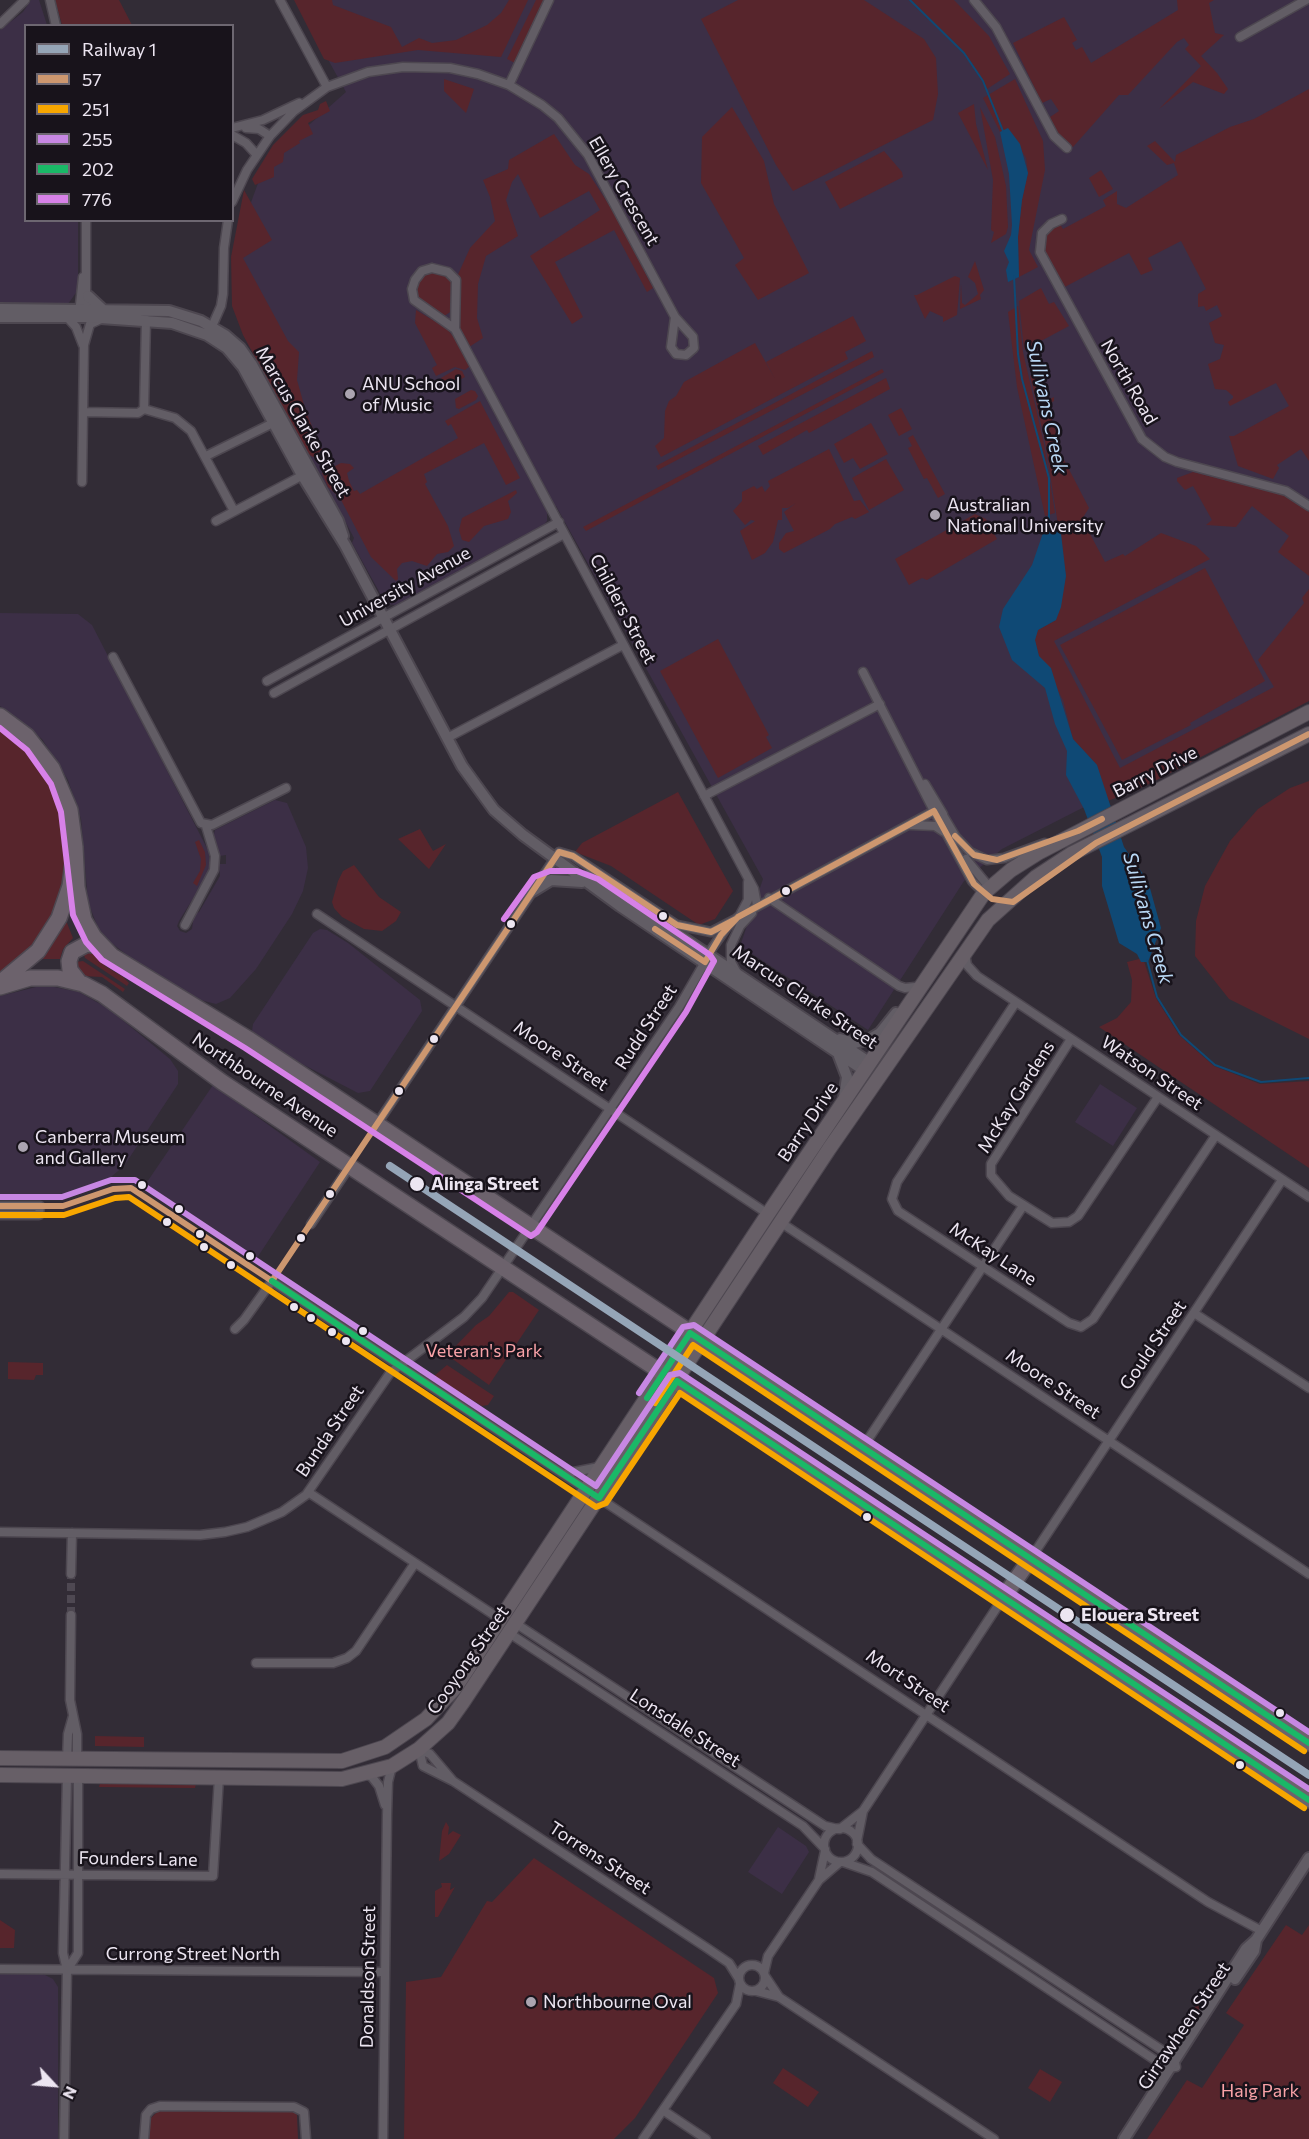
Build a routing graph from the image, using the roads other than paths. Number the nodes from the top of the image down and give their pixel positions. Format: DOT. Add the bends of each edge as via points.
graph roads {
  1 [pos="25,0"];
  2 [pos="50,0"];
  3 [pos="280,0"];
  4 [pos="549,0"];
  5 [pos="974,0"];
  6 [pos="1306,0"];
  7 [pos="0,24"];
  8 [pos="56,24"];
  9 [pos="1240,37"];
  10 [pos="509,85"];
  11 [pos="327,87"];
  12 [pos="312,97"];
  13 [pos="234,128"];
  14 [pos="234,129"];
  15 [pos="234,136"];
  16 [pos="270,136"];
  17 [pos="1067,148"];
  18 [pos="256,154"];
  19 [pos="234,198"];
  20 [pos="1062,219"];
  21 [pos="86,222"];
  22 [pos="228,222"];
  23 [pos="86,264"];
  24 [pos="87,296"];
  25 [pos="0,309"];
  26 [pos="120,309"];
  27 [pos="83,313"];
  28 [pos="103,314"];
  29 [pos="0,317"];
  30 [pos="66,317"];
  31 [pos="675,317"];
  32 [pos="146,320"];
  33 [pos="456,329"];
  34 [pos="210,331"];
  35 [pos="84,345"];
  36 [pos="144,409"];
  37 [pos="83,412"];
  38 [pos="273,423"];
  39 [pos="206,456"];
  40 [pos="306,473"];
  41 [pos="82,482"];
  42 [pos="1309,506"];
  43 [pos="234,511"];
  44 [pos="216,520"];
  45 [pos="559,522"];
  46 [pos="564,534"];
  47 [pos="382,618"];
  48 [pos="389,630"];
  49 [pos="623,645"];
  50 [pos="113,657"];
  51 [pos="863,672"];
  52 [pos="267,681"];
  53 [pos="274,693"];
  54 [pos="880,704"];
  55 [pos="1309,712"];
  56 [pos="0,716"];
  57 [pos="1309,734"];
  58 [pos="447,738"];
  59 [pos="914,769"];
  60 [pos="286,788"];
  61 [pos="704,796"];
  62 [pos="933,811"];
  63 [pos="947,820"];
  64 [pos="206,826"];
  65 [pos="902,828"];
  66 [pos="1082,829"];
  67 [pos="952,838"];
  68 [pos="75,847"];
  69 [pos="555,857"];
  70 [pos="745,874"];
  71 [pos="593,886"];
  72 [pos="533,891"];
  73 [pos="993,896"];
  74 [pos="769,898"];
  75 [pos="757,905"];
  76 [pos="317,914"];
  77 [pos="737,918"];
  78 [pos="185,925"];
  79 [pos="101,946"];
  80 [pos="968,947"];
  81 [pos="707,958"];
  82 [pos="937,961"];
  83 [pos="738,974"];
  84 [pos="977,976"];
  85 [pos="945,979"];
  86 [pos="80,983"];
  87 [pos="0,985"];
  88 [pos="915,987"];
  89 [pos="1016,1002"];
  90 [pos="456,1005"];
  91 [pos="828,1035"];
  92 [pos="1071,1039"];
  93 [pos="836,1052"];
  94 [pos="868,1067"];
  95 [pos="880,1076"];
  96 [pos="1158,1097"];
  97 [pos="840,1107"];
  98 [pos="611,1109"];
  99 [pos="377,1124"];
  100 [pos="1216,1135"];
  101 [pos="350,1166"];
  102 [pos="1282,1180"];
  103 [pos="1309,1197"];
  104 [pos="0,1206"];
  105 [pos="1023,1206"];
  106 [pos="768,1214"];
  107 [pos="0,1215"];
  108 [pos="780,1222"];
  109 [pos="311,1224"];
  110 [pos="530,1227"];
  111 [pos="503,1267"];
  112 [pos="983,1267"];
  113 [pos="1194,1312"];
  114 [pos="235,1329"];
  115 [pos="941,1329"];
  116 [pos="696,1337"];
  117 [pos="402,1366"];
  118 [pos="670,1377"];
  119 [pos="1309,1388"];
  120 [pos="1109,1440"];
  121 [pos="863,1447"];
  122 [pos="603,1463"];
  123 [pos="564,1474"];
  124 [pos="586,1489"];
  125 [pos="309,1492"];
  126 [pos="600,1498"];
  127 [pos="0,1532"];
  128 [pos="72,1533"];
  129 [pos="557,1535"];
  130 [pos="570,1543"];
  131 [pos="1030,1558"];
  132 [pos="415,1563"];
  133 [pos="71,1574"];
  134 [pos="1309,1574"];
  135 [pos="1003,1598"];
  136 [pos="71,1615"];
  137 [pos="500,1619"];
  138 [pos="512,1628"];
  139 [pos="256,1663"];
  140 [pos="590,1672"];
  141 [pos="583,1682"];
  142 [pos="927,1715"];
  143 [pos="426,1719"];
  144 [pos="396,1741"];
  145 [pos="1309,1743"];
  146 [pos="419,1749"];
  147 [pos="0,1758"];
  148 [pos="72,1759"];
  149 [pos="214,1760"];
  150 [pos="392,1766"];
  151 [pos="365,1774"];
  152 [pos="0,1775"];
  153 [pos="216,1777"];
  154 [pos="72,1783"];
  155 [pos="775,1793"];
  156 [pos="1309,1800"];
  157 [pos="768,1804"];
  158 [pos="863,1811"];
  159 [pos="387,1815"];
  160 [pos="839,1829"];
  161 [pos="857,1843"];
  162 [pos="825,1850"];
  163 [pos="1309,1858"];
  164 [pos="842,1862"];
  165 [pos="0,1874"];
  166 [pos="65,1874"];
  167 [pos="78,1874"];
  168 [pos="819,1880"];
  169 [pos="919,1891"];
  170 [pos="913,1900"];
  171 [pos="1259,1936"];
  172 [pos="989,1937"];
  173 [pos="982,1946"];
  174 [pos="768,1956"];
  175 [pos="729,1963"];
  176 [pos="751,1965"];
  177 [pos="0,1969"];
  178 [pos="67,1970"];
  179 [pos="385,1972"];
  180 [pos="765,1975"];
  181 [pos="1055,1981"];
  182 [pos="740,1982"];
  183 [pos="1049,1990"];
  184 [pos="755,1991"];
  185 [pos="779,1997"];
  186 [pos="736,2004"];
  187 [pos="1173,2065"];
  188 [pos="664,2111"];
  189 [pos="64,2139"];
  190 [pos="144,2139"];
  191 [pos="306,2139"];
  192 [pos="383,2139"];
  193 [pos="643,2139"];
  194 [pos="706,2139"];
  195 [pos="994,2139"];
  196 [pos="1124,2139"];
  1 -- 7 [label="street"];
  2 -- 8 [label="street"];
  3 -- 11 [label="street"];
  4 -- 10 [label="street"];
  5 -- 17 [label="street" via="996,27 1054,136"];
  6 -- 9 [label="street"];
  10 -- 11 [label="street, Ellery Crescent" via="450,68 420,66 368,72"];
  10 -- 31 [label="street, Ellery Crescent" via="558,118 588,155"];
  11 -- 12 [label="street, Ellery Crescent"];
  12 -- 13 [label="street"];
  12 -- 16 [label="street, Ellery Crescent"];
  14 -- 16 [label="street" via="255,128"];
  15 -- 18 [label="street"];
  16 -- 18 [label="street, Ellery Crescent"];
  18 -- 19 [label="street, Ellery Crescent"];
  20 -- 42 [label="street, North Road" via="1042,233 1040,252 1142,439 1177,462 1286,491"];
  21 -- 23 [label="street"];
  22 -- 34 [label="street" via="223,294"];
  23 -- 24 [label="street"];
  23 -- 27 [label="street"];
  24 -- 27 [label="street"];
  24 -- 28 [label="street"];
  25 -- 27 [label="street, Marcus Clarke Street"];
  26 -- 28 [label="street, Marcus Clarke Street"];
  26 -- 32 [label="street" via="142,315"];
  26 -- 34 [label="street, Marcus Clarke Street" via="170,311"];
  27 -- 28 [label="street, Marcus Clarke Street"];
  27 -- 30 [label="street, Marcus Clarke Street"];
  28 -- 32 [label="street, Marcus Clarke Street"];
  28 -- 35 [label="street" via="90,324"];
  29 -- 30 [label="street, Marcus Clarke Street"];
  30 -- 35 [label="street" via="76,327"];
  32 -- 34 [label="street, Marcus Clarke Street"];
  32 -- 36 [label="street"];
  33 -- 33 [label="street" via="415,303 413,283 425,270 442,269 456,280"];
  33 -- 45 [label="street, Childers Street"];
  34 -- 38 [label="street, Marcus Clarke Street" via="236,357"];
  34 -- 40 [label="street, Marcus Clarke Street" via="225,335 246,356"];
  35 -- 37 [label="street"];
  36 -- 37 [label="street"];
  36 -- 39 [label="street" via="184,424"];
  37 -- 41 [label="street"];
  38 -- 39 [label="street"];
  38 -- 40 [label="street, Marcus Clarke Street"];
  39 -- 43 [label="street"];
  40 -- 43 [label="street"];
  40 -- 47 [label="street, Marcus Clarke Street" via="338,520 345,545"];
  43 -- 44 [label="street"];
  45 -- 46 [label="street, Childers Street"];
  45 -- 47 [label="street, University Avenue"];
  46 -- 48 [label="street, University Avenue"];
  46 -- 49 [label="street, Childers Street"];
  47 -- 48 [label="street, Marcus Clarke Street"];
  47 -- 52 [label="street, University Avenue"];
  48 -- 53 [label="street, University Avenue"];
  48 -- 58 [label="street, Marcus Clarke Street"];
  49 -- 58 [label="street"];
  49 -- 61 [label="street, Childers Street"];
  50 -- 64 [label="street" via="199,820"];
  51 -- 54 [label="street"];
  54 -- 59 [label="street"];
  54 -- 61 [label="street"];
  55 -- 66 [label="main road, Barry Drive"];
  56 -- 68 [label="highway" via="27,736 52,768 70,810"];
  57 -- 73 [label="main road, Barry Drive" via="1096,843 1020,900"];
  58 -- 69 [label="street, Marcus Clarke Street" via="475,787 494,810"];
  59 -- 62 [label="street"];
  59 -- 63 [label="street"];
  60 -- 64 [label="street"];
  61 -- 70 [label="street, Childers Street"];
  62 -- 63 [label="street"];
  62 -- 65 [label="street"];
  62 -- 67 [label="street"];
  63 -- 67 [label="street"];
  64 -- 78 [label="street" via="215,856 214,870"];
  65 -- 67 [label="street" via="918,824 935,826"];
  65 -- 74 [label="street"];
  66 -- 67 [label="street" via="993,860 972,854"];
  66 -- 73 [label="main road, Barry Drive" via="1026,860"];
  67 -- 73 [label="street"];
  68 -- 79 [label="highway, Northbourne Avenue" via="82,912"];
  68 -- 87 [label="highway" via="70,886 59,918 38,951"];
  69 -- 71 [label="street, Marcus Clarke Street"];
  69 -- 72 [label="street"];
  69 -- 77 [label="street, Marcus Clarke Street" via="559,852 573,856 674,923 714,931"];
  69 -- 81 [label="street, Marcus Clarke Street" via="569,862"];
  70 -- 75 [label="street, Childers Street" via="756,892"];
  70 -- 77 [label="street" via="749,895"];
  71 -- 72 [label="street" via="575,880 551,880"];
  71 -- 81 [label="street, Marcus Clarke Street"];
  72 -- 90 [label="street"];
  73 -- 80 [label="main road, Barry Drive" via="979,932"];
  73 -- 82 [label="main road, Barry Drive"];
  74 -- 75 [label="street"];
  74 -- 88 [label="street" via="899,986"];
  75 -- 77 [label="street"];
  75 -- 83 [label="street" via="737,931 730,952"];
  76 -- 90 [label="street, Moore Street"];
  77 -- 81 [label="street, Rudd Street"];
  79 -- 86 [label="highway" via="87,944 72,952 70,970"];
  79 -- 99 [label="highway, Northbourne Avenue"];
  80 -- 84 [label="street" via="967,965"];
  80 -- 85 [label="main road, Barry Drive"];
  81 -- 83 [label="street, Marcus Clarke Street"];
  81 -- 93 [label="street, Marcus Clarke Street"];
  81 -- 98 [label="street, Rudd Street"];
  82 -- 88 [label="street"];
  82 -- 94 [label="main road, Barry Drive"];
  83 -- 91 [label="street, Marcus Clarke Street"];
  84 -- 85 [label="street" via="963,971"];
  84 -- 89 [label="street, Watson Street"];
  85 -- 95 [label="main road, Barry Drive"];
  86 -- 87 [label="highway, Northbourne Avenue" via="44,977"];
  86 -- 101 [label="highway, Northbourne Avenue" via="109,999 222,1082"];
  88 -- 91 [label="street" via="875,1037 855,1043"];
  89 -- 92 [label="street, Watson Street"];
  89 -- 112 [label="street, McKay Lane" via="897,1182 892,1199 898,1211"];
  90 -- 98 [label="street, Moore Street"];
  90 -- 99 [label="street"];
  91 -- 94 [label="street, Marcus Clarke Street"];
  92 -- 96 [label="street, Watson Street"];
  92 -- 105 [label="street, McKay Gardens" via="991,1164 995,1183"];
  93 -- 94 [label="street, Marcus Clarke Street"];
  93 -- 97 [label="street" via="847,1077"];
  94 -- 95 [label="main road, Marcus Clarke Street"];
  94 -- 97 [label="main road, Barry Drive"];
  95 -- 108 [label="main road, Barry Drive"];
  96 -- 100 [label="street, Watson Street"];
  96 -- 105 [label="street, McKay Gardens" via="1078,1216 1069,1222 1052,1223"];
  97 -- 106 [label="main road, Barry Drive"];
  98 -- 106 [label="street, Moore Street"];
  98 -- 110 [label="street, Rudd Street"];
  99 -- 110 [label="highway, Northbourne Avenue"];
  100 -- 102 [label="street, Watson Street"];
  100 -- 112 [label="street, McKay Lane" via="1093,1319 1081,1327"];
  101 -- 109 [label="street"];
  101 -- 111 [label="highway, Northbourne Avenue"];
  102 -- 103 [label="street, Watson Street"];
  102 -- 113 [label="street, Gould Street"];
  104 -- 107 [label="street" via="39,1211"];
  105 -- 112 [label="street"];
  106 -- 116 [label="main road, Barry Drive"];
  108 -- 115 [label="street, Moore Street"];
  108 -- 116 [label="main road, Barry Drive"];
  110 -- 111 [label="street, Rudd Street"];
  110 -- 116 [label="highway, Northbourne Avenue"];
  111 -- 117 [label="street, Bunda Street" via="469,1312"];
  111 -- 118 [label="highway, Northbourne Avenue"];
  112 -- 115 [label="street"];
  113 -- 119 [label="street"];
  113 -- 120 [label="street, Gould Street"];
  114 -- 117 [label="street, Mort Street" via="272,1281"];
  115 -- 120 [label="street, Moore Street"];
  115 -- 121 [label="street"];
  116 -- 118 [label="main road, Barry Drive"];
  116 -- 121 [label="highway, Northbourne Avenue"];
  117 -- 123 [label="street, Mort Street"];
  117 -- 125 [label="street, Bunda Street" via="390,1372"];
  118 -- 122 [label="main road, Cooyong Street"];
  118 -- 126 [label="main road, Cooyong Street"];
  118 -- 135 [label="highway, Northbourne Avenue"];
  120 -- 131 [label="street, Gould Street"];
  120 -- 134 [label="street, Moore Street"];
  121 -- 131 [label="highway, Northbourne Avenue"];
  122 -- 123 [label="street" via="595,1470"];
  122 -- 124 [label="main road, Cooyong Street"];
  123 -- 124 [label="street, Mort Street"];
  124 -- 126 [label="main road, Mort Street"];
  124 -- 129 [label="main road, Cooyong Street"];
  125 -- 128 [label="street, Bunda Street" via="282,1512 225,1532"];
  125 -- 132 [label="street"];
  126 -- 130 [label="main road, Cooyong Street"];
  126 -- 142 [label="street, Mort Street"];
  127 -- 128 [label="street, Bunda Street"];
  128 -- 133 [label="street"];
  129 -- 130 [label="main road"];
  129 -- 137 [label="main road, Cooyong Street"];
  130 -- 138 [label="main road, Cooyong Street"];
  131 -- 135 [label="highway"];
  131 -- 145 [label="highway, Northbourne Avenue"];
  132 -- 137 [label="street"];
  132 -- 139 [label="street" via="356,1651 347,1658 333,1663"];
  135 -- 142 [label="street"];
  135 -- 156 [label="highway, Northbourne Avenue"];
  136 -- 148 [label="street" via="70,1700 74,1713 68,1734"];
  137 -- 138 [label="main road, Lonsdale Street"];
  137 -- 143 [label="main road, Cooyong Street" via="455,1688"];
  138 -- 140 [label="street, Lonsdale Street"];
  138 -- 141 [label="street, Lonsdale Street"];
  138 -- 146 [label="main road, Cooyong Street" via="455,1713"];
  140 -- 141 [label="street"];
  140 -- 155 [label="street, Lonsdale Street"];
  141 -- 157 [label="street, Lonsdale Street"];
  142 -- 158 [label="street"];
  142 -- 171 [label="street, Mort Street"];
  143 -- 144 [label="main road, Cooyong Street"];
  143 -- 146 [label="main road" via="417,1739"];
  144 -- 146 [label="main road"];
  144 -- 149 [label="main road, Cooyong Street" via="342,1761"];
  146 -- 150 [label="main road, Cooyong Street"];
  146 -- 175 [label="street, Torrens Street" via="423,1766 453,1780"];
  147 -- 148 [label="main road, Cooyong Street"];
  148 -- 149 [label="main road, Cooyong Street"];
  148 -- 154 [label="main road"];
  149 -- 153 [label="main road"];
  150 -- 151 [label="main road, Cooyong Street"];
  150 -- 159 [label="street, Donaldson Street"];
  151 -- 153 [label="main road, Cooyong Street" via="342,1779"];
  151 -- 159 [label="street, Donaldson Street" via="379,1785"];
  152 -- 154 [label="main road, Cooyong Street"];
  153 -- 154 [label="main road, Cooyong Street"];
  153 -- 167 [label="street, Founders Lane" via="213,1876"];
  154 -- 166 [label="street"];
  154 -- 167 [label="street"];
  155 -- 157 [label="street"];
  155 -- 160 [label="street, Lonsdale Street" via="825,1826"];
  157 -- 162 [label="street, Lonsdale Street" via="803,1826"];
  158 -- 160 [label="street"];
  158 -- 161 [label="street"];
  159 -- 179 [label="street, Donaldson Street"];
  160 -- 161 [label="street" via="850,1832"];
  160 -- 162 [label="street" via="827,1836"];
  161 -- 164 [label="street" via="854,1855"];
  161 -- 169 [label="street" via="871,1859"];
  162 -- 164 [label="street" via="831,1859"];
  162 -- 168 [label="street"];
  163 -- 171 [label="street, Girrawheen Street"];
  164 -- 168 [label="street"];
  164 -- 170 [label="street" via="865,1868"];
  165 -- 166 [label="street, Founders Lane"];
  166 -- 167 [label="street, Founders Lane"];
  166 -- 178 [label="street" via="63,1953"];
  167 -- 178 [label="street" via="78,1953"];
  168 -- 174 [label="street"];
  169 -- 170 [label="street"];
  169 -- 172 [label="street"];
  170 -- 173 [label="street"];
  171 -- 187 [label="street, Girrawheen Street" via="1246,1949"];
  172 -- 173 [label="street"];
  172 -- 181 [label="street"];
  173 -- 183 [label="street"];
  174 -- 176 [label="street"];
  174 -- 180 [label="street"];
  175 -- 176 [label="street, Torrens Street"];
  175 -- 182 [label="street, Torrens Street"];
  176 -- 180 [label="street"];
  176 -- 182 [label="street" via="742,1971"];
  177 -- 178 [label="street, Currong Street North"];
  178 -- 179 [label="street, Currong Street North"];
  178 -- 189 [label="street"];
  179 -- 192 [label="street, Donaldson Street"];
  180 -- 184 [label="street" via="763,1986"];
  180 -- 185 [label="street"];
  181 -- 183 [label="street"];
  181 -- 187 [label="street"];
  182 -- 184 [label="street" via="747,1990"];
  182 -- 186 [label="street"];
  183 -- 187 [label="street"];
  184 -- 185 [label="street"];
  184 -- 186 [label="street"];
  185 -- 195 [label="street"];
  186 -- 188 [label="street"];
  187 -- 196 [label="street, Girrawheen Street" via="1143,2117"];
  188 -- 193 [label="street"];
  188 -- 194 [label="street"];
  190 -- 191 [label="street" via="146,2115 160,2106 294,2107 304,2112"];
}
